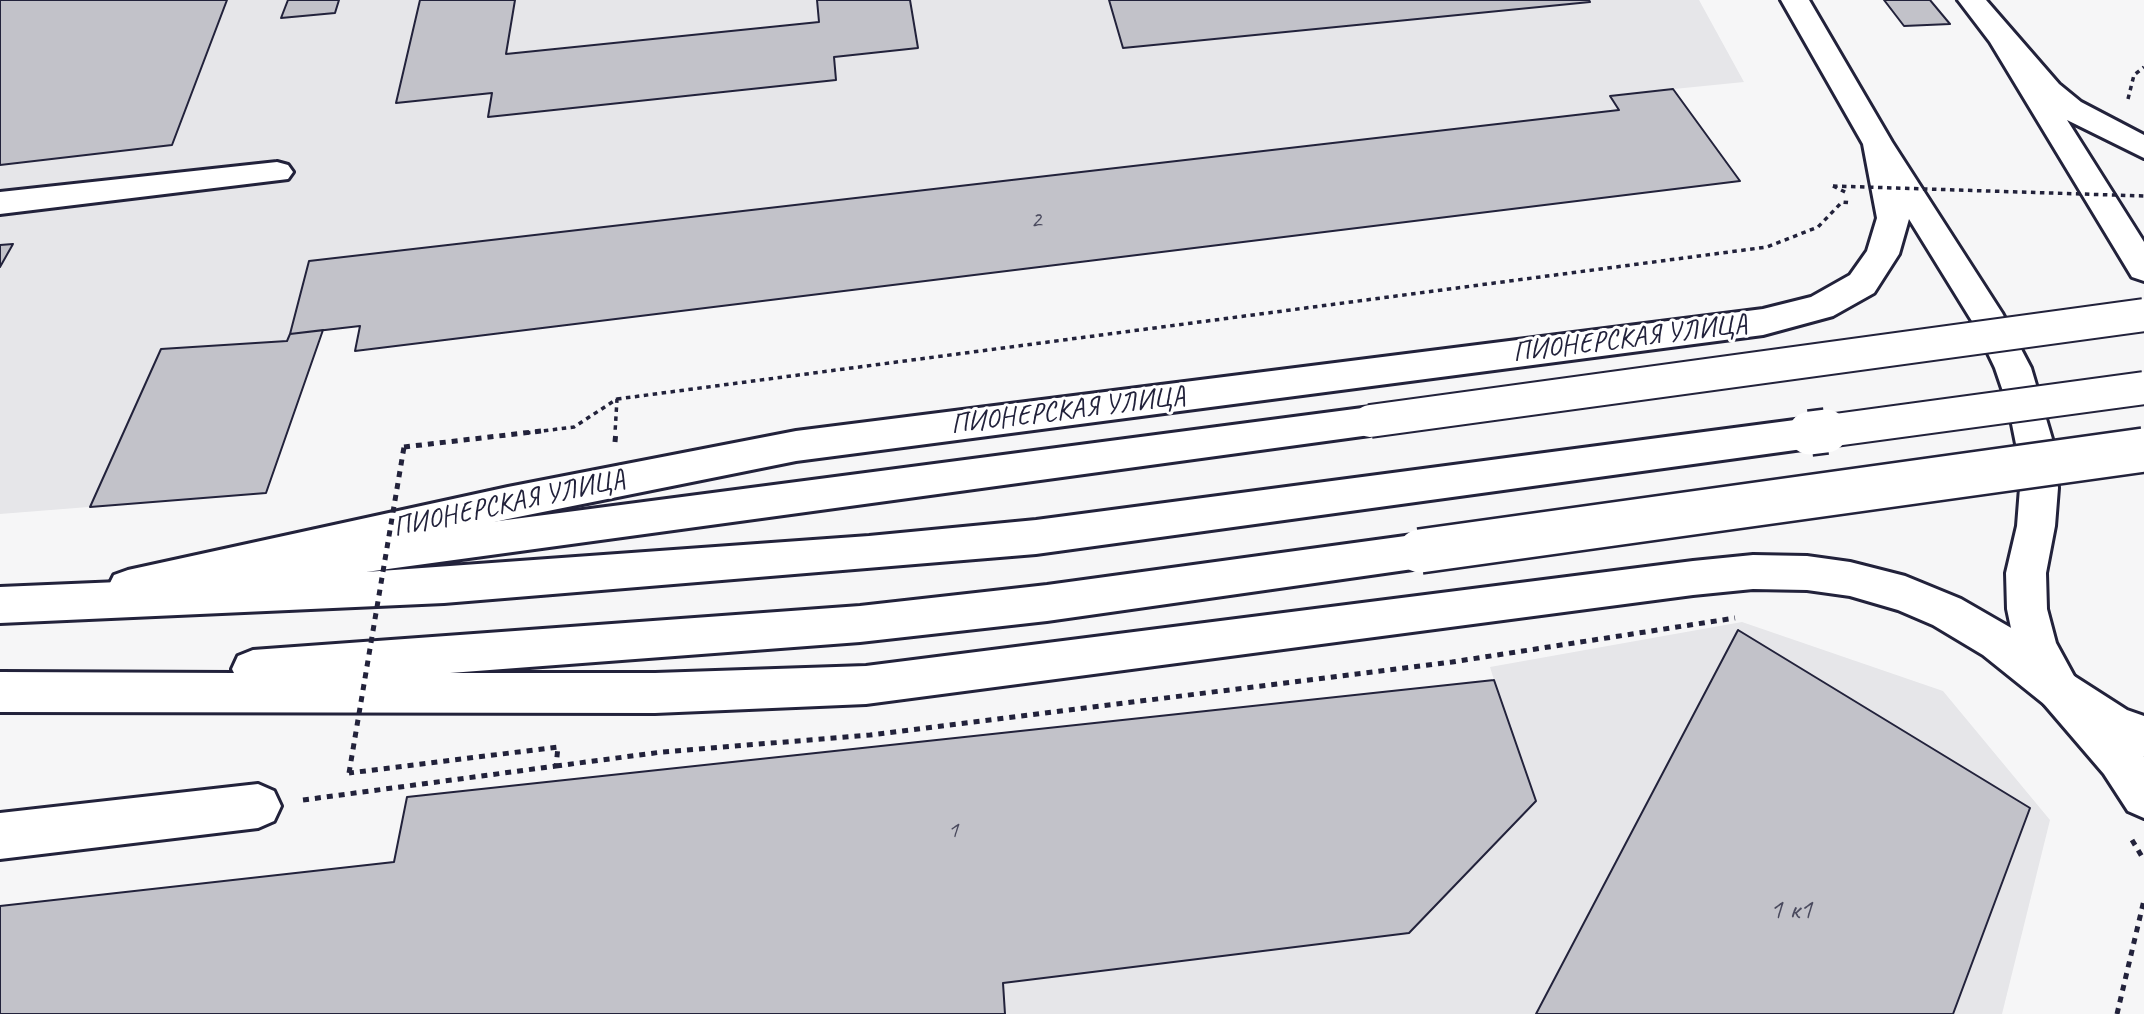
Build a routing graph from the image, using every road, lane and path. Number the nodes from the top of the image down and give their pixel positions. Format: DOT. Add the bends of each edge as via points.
graph roads {
  1 [pos="1794,0"];
  2 [pos="1972,0"];
  3 [pos="2002,39"];
  4 [pos="2144,67"];
  5 [pos="2128,101"];
  6 [pos="1878,144"];
  7 [pos="2144,148"];
  8 [pos="277,172"];
  9 [pos="1859,180"];
  10 [pos="1833,186"];
  11 [pos="1864,192"];
  12 [pos="2144,196"];
  13 [pos="0,203"];
  14 [pos="1856,203"];
  15 [pos="2144,269"];
  16 [pos="2144,315"];
  17 [pos="2144,388"];
  18 [pos="617,400"];
  19 [pos="615,446"];
  20 [pos="2144,450"];
  21 [pos="128,587"];
  22 [pos="0,605"];
  23 [pos="1737,618"];
  24 [pos="0,690"];
  25 [pos="2059,690"];
  26 [pos="2144,737"];
  27 [pos="556,766"];
  28 [pos="2144,796"];
  29 [pos="258,806"];
  30 [pos="0,836"];
  31 [pos="2130,836"];
  32 [pos="2144,860"];
  33 [pos="2144,900"];
  34 [pos="2117,1014"];
  1 -- 6 [label="main road"];
  2 -- 3 [label="main road"];
  3 -- 7 [label="main road" via="2070,109"];
  3 -- 15 [label="main road"];
  4 -- 5 [label="path" via="2134,75"];
  6 -- 21 [label="main road, ПИОНЕРСКАЯ УЛИЦА" via="1893,218 1883,254 1862,284 1821,307 1763,322 796,446 508,503"];
  6 -- 25 [label="main road" via="1990,322 2027,409 2039,488 2026,573 2028,609 2036,647"];
  8 -- 13 [label="main road"];
  9 -- 11 [label="path"];
  10 -- 12 [label="path, bridge"];
  14 -- 18 [label="path" via="1842,202 1818,227 1767,247"];
  16 -- 21 [label="main road, ПИОНЕРСКАЯ УЛИЦА, bridge"];
  17 -- 22 [label="main road, ПИОНЕРСКАЯ УЛИЦА, bridge" via="1036,537 444,586"];
  18 -- 19 [label="path"];
  18 -- 27 [label="path, bridge" via="575,427 404,447 349,774 558,747"];
  20 -- 24 [label="main road, bridge" via="1047,603 860,624"];
  21 -- 22 [label="main road, ПИОНЕРСКАЯ УЛИЦА"];
  23 -- 27 [label="path" via="1452,662 870,735 662,752"];
  24 -- 25 [label="main road" via="655,693 866,685 1753,572 1850,579 1905,594 1998,642"];
  25 -- 26 [label="main road" via="2112,724"];
  25 -- 28 [label="main road" via="2120,759"];
  27 -- 29 [label="path"];
  29 -- 30 [label="main road"];
  31 -- 32 [label="path"];
  33 -- 34 [label="path"];
}
